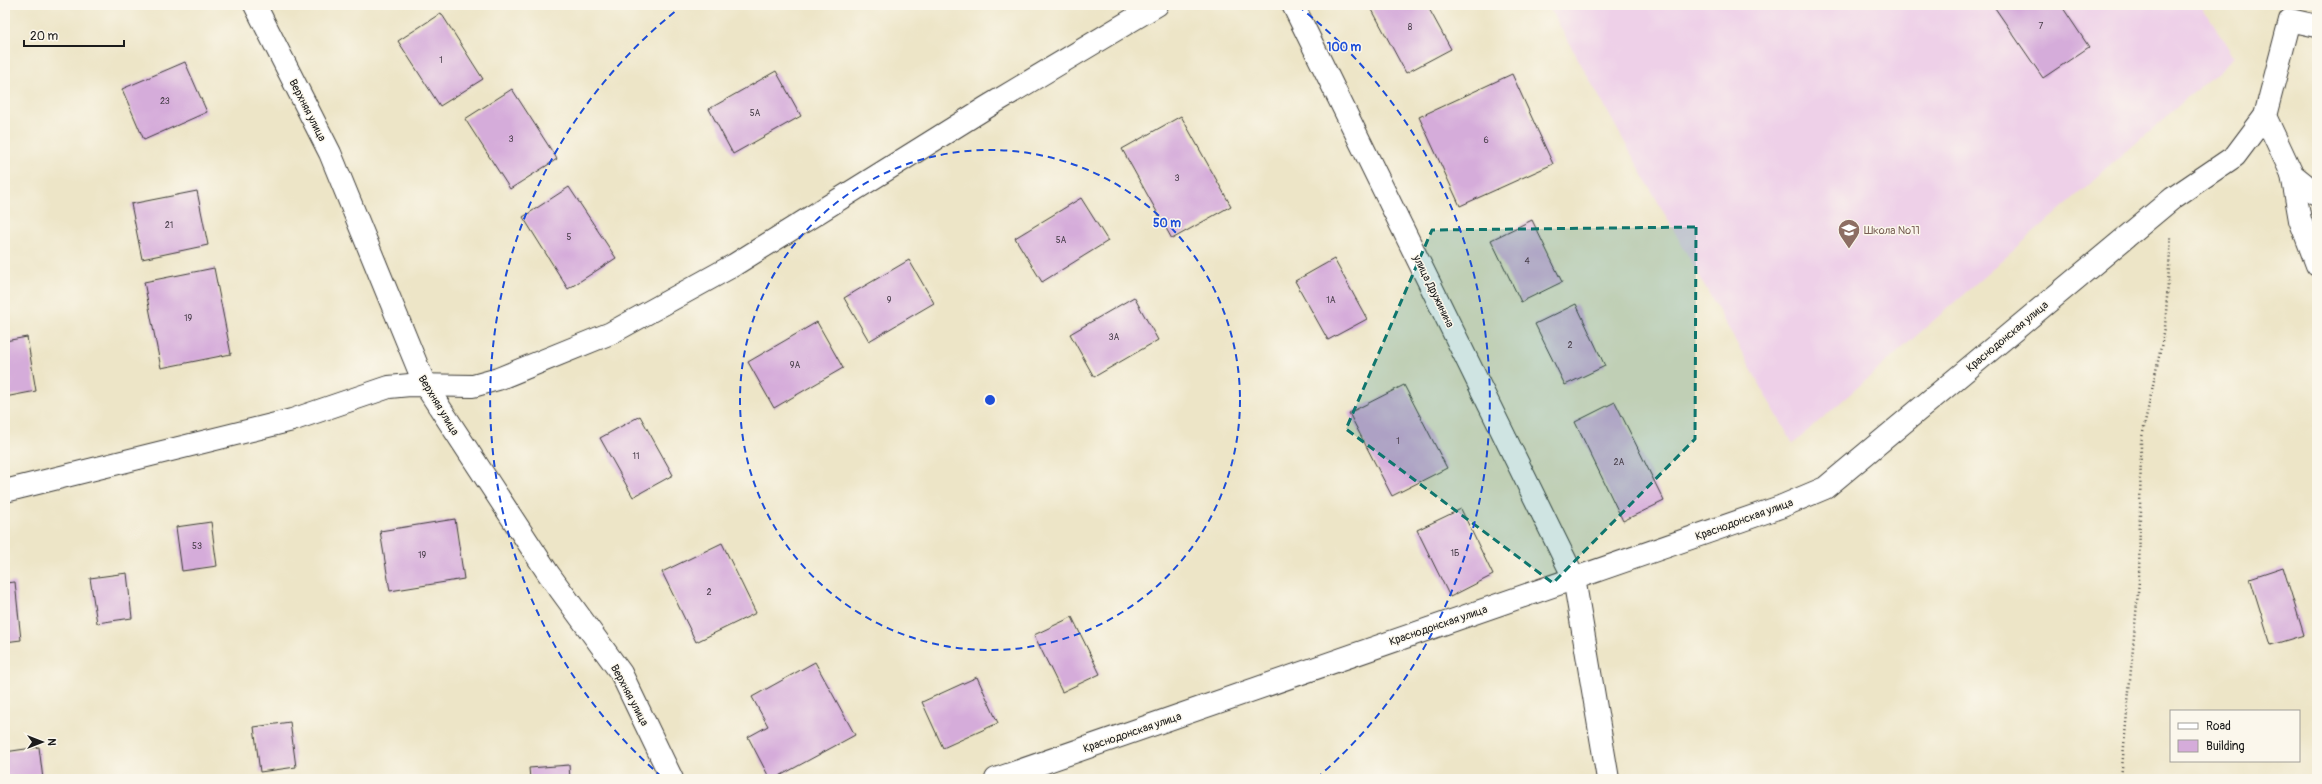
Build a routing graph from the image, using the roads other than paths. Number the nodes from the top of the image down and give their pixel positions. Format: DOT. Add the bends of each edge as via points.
graph roads {
  1 [pos="255,5"];
  2 [pos="1157,5"];
  3 [pos="1293,5"];
  4 [pos="2285,12"];
  5 [pos="2317,26"];
  6 [pos="2265,116"];
  7 [pos="2292,174"];
  8 [pos="2317,194"];
  9 [pos="2317,265"];
  10 [pos="425,385"];
  11 [pos="5,491"];
  12 [pos="1574,578"];
  13 [pos="672,779"];
  14 [pos="996,779"];
  15 [pos="1608,779"];
  1 -- 10 [label="street, Верхняя улица" via="330,153"];
  2 -- 10 [label="street" via="980,111 734,265 611,333 498,379 472,386"];
  3 -- 12 [label="street, улица Дружинина"];
  4 -- 5 [label="street, Краснодонская улица"];
  4 -- 6 [label="street, Краснодонская улица"];
  6 -- 7 [label="street"];
  6 -- 12 [label="street, Краснодонская улица" via="2234,156 2173,198 1824,488 1780,507"];
  7 -- 8 [label="street"];
  7 -- 9 [label="street" via="2300,220"];
  10 -- 11 [label="street" via="389,387 292,420"];
  10 -- 13 [label="street, Верхняя улица" via="548,573 621,672"];
  12 -- 14 [label="street, Краснодонская улица"];
  12 -- 15 [label="street, улица Дружинина"];
}
